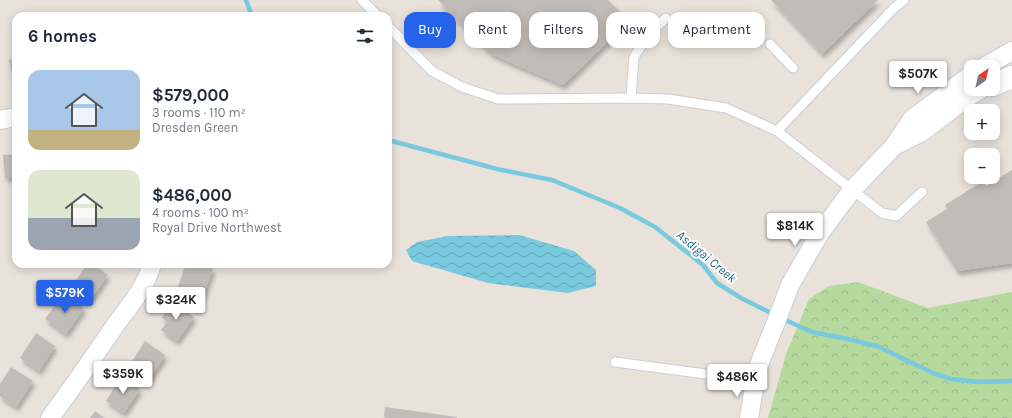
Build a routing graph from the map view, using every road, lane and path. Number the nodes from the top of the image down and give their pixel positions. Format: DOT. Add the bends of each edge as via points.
graph roads {
  1 [pos="362,0"];
  2 [pos="904,0"];
  3 [pos="374,12"];
  4 [pos="666,18"];
  5 [pos="392,30"];
  6 [pos="770,44"];
  7 [pos="1012,51"];
  8 [pos="996,60"];
  9 [pos="793,68"];
  10 [pos="1012,72"];
  11 [pos="1000,77"];
  12 [pos="1012,77"];
  13 [pos="1000,80"];
  14 [pos="969,96"];
  15 [pos="631,98"];
  16 [pos="12,118"];
  17 [pos="0,120"];
  18 [pos="777,131"];
  19 [pos="852,190"];
  20 [pos="922,192"];
  21 [pos="150,268"];
  22 [pos="615,362"];
  23 [pos="755,382"];
  24 [pos="50,418"];
  25 [pos="749,418"];
  1 -- 3 [label="lane"];
  2 -- 18 [label="lane"];
  4 -- 15 [label="lane" via="649,34 634,57"];
  5 -- 15 [label="lane" via="432,71 462,87 498,99"];
  6 -- 9 [label="lane"];
  7 -- 8 [label="street"];
  10 -- 11 [label="street"];
  12 -- 13 [label="street"];
  14 -- 19 [label="street" via="922,132 894,146"];
  15 -- 18 [label="lane" via="668,99 726,108"];
  16 -- 17 [label="street"];
  18 -- 19 [label="lane"];
  19 -- 20 [label="lane" via="882,213 896,216"];
  19 -- 23 [label="street" via="820,233 790,285 760,362"];
  21 -- 24 [label="street" via="129,306"];
  22 -- 23 [label="lane"];
  23 -- 25 [label="street"];
}
